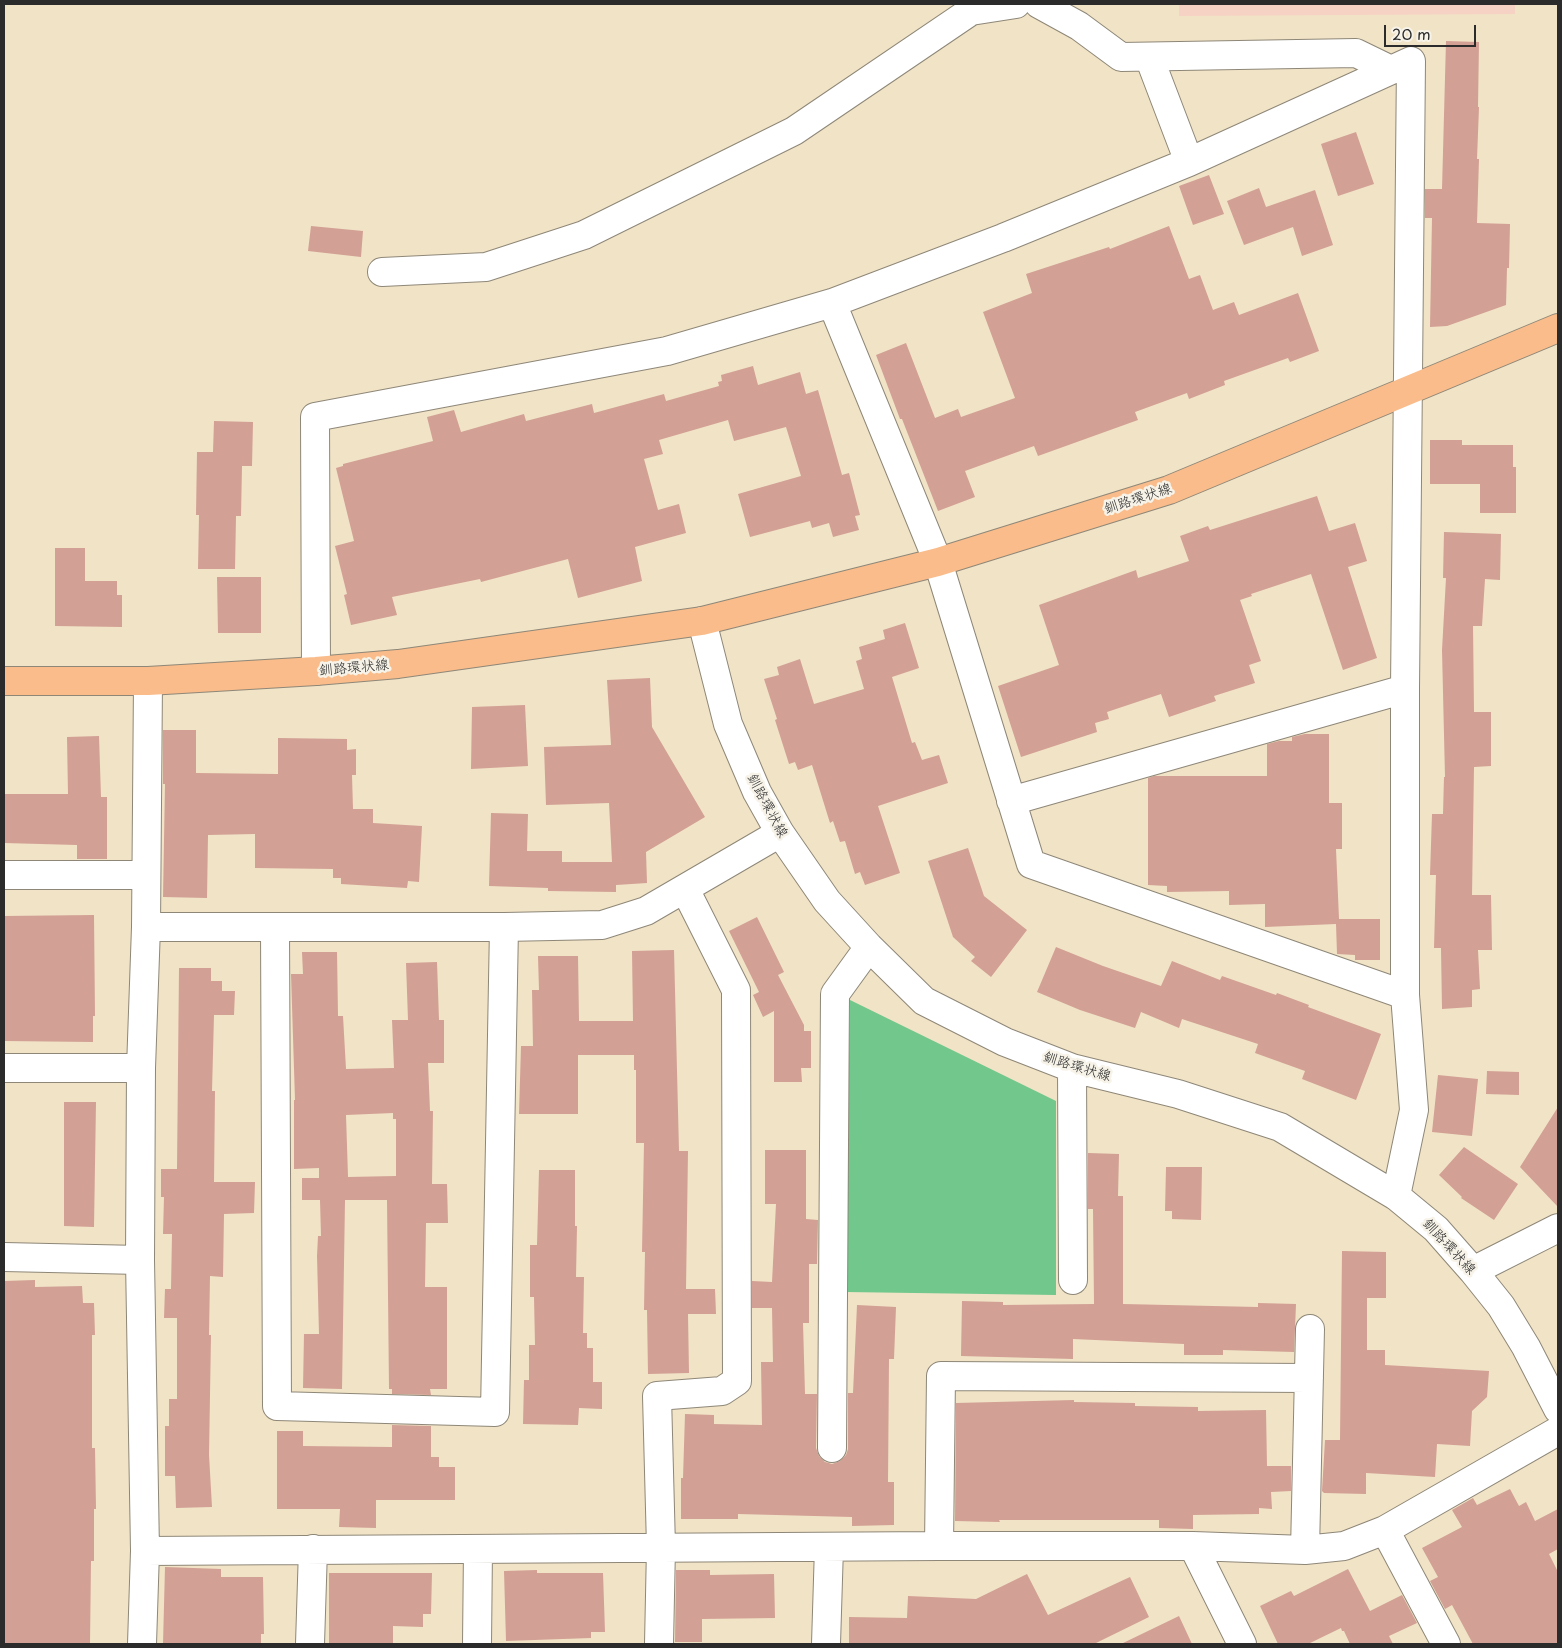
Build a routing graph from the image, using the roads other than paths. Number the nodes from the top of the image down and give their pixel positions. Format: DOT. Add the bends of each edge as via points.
graph roads {
  1 [pos="1016,4"];
  2 [pos="1039,4"];
  3 [pos="1149,57"];
  4 [pos="1391,70"];
  5 [pos="1189,162"];
  6 [pos="382,272"];
  7 [pos="832,303"];
  8 [pos="1558,328"];
  9 [pos="1408,390"];
  10 [pos="938,562"];
  11 [pos="702,621"];
  12 [pos="316,671"];
  13 [pos="4,681"];
  14 [pos="148,681"];
  15 [pos="1405,689"];
  16 [pos="1012,801"];
  17 [pos="780,832"];
  18 [pos="4,875"];
  19 [pos="146,875"];
  20 [pos="685,889"];
  21 [pos="146,927"];
  22 [pos="275,927"];
  23 [pos="504,927"];
  24 [pos="869,947"];
  25 [pos="1405,995"];
  26 [pos="4,1068"];
  27 [pos="141,1068"];
  28 [pos="1072,1068"];
  29 [pos="1396,1196"];
  30 [pos="1558,1228"];
  31 [pos="4,1257"];
  32 [pos="140,1260"];
  33 [pos="1473,1271"];
  34 [pos="1073,1280"];
  35 [pos="1310,1329"];
  36 [pos="1309,1378"];
  37 [pos="1558,1409"];
  38 [pos="1558,1431"];
  39 [pos="832,1448"];
  40 [pos="1385,1530"];
  41 [pos="939,1546"];
  42 [pos="1193,1546"];
  43 [pos="661,1547"];
  44 [pos="829,1547"];
  45 [pos="313,1549"];
  46 [pos="478,1549"];
  47 [pos="1305,1550"];
  48 [pos="145,1551"];
  49 [pos="142,1644"];
  50 [pos="310,1644"];
  51 [pos="477,1644"];
  52 [pos="659,1644"];
  53 [pos="826,1644"];
  54 [pos="1242,1644"];
  55 [pos="1446,1644"];
  1 -- 6 [label="street" via="971,11 794,132 584,235 486,267"];
  2 -- 3 [label="street" via="1080,26 1121,57"];
  3 -- 4 [label="street" via="1356,53"];
  3 -- 5 [label="street"];
  4 -- 5 [label="street"];
  4 -- 9 [label="street" via="1411,61"];
  5 -- 7 [label="street"];
  7 -- 10 [label="street"];
  7 -- 12 [label="street" via="667,351 315,417"];
  8 -- 9 [label="main road, 釧路環状線"];
  9 -- 10 [label="main road, 釧路環状線" via="1170,490"];
  9 -- 15 [label="street"];
  10 -- 11 [label="main road, 釧路環状線"];
  10 -- 16 [label="street"];
  11 -- 12 [label="main road, 釧路環状線" via="398,664"];
  11 -- 17 [label="street, 釧路環状線" via="728,724 757,792"];
  12 -- 14 [label="main road, 釧路環状線"];
  13 -- 14 [label="main road, 釧路環状線"];
  14 -- 19 [label="street"];
  15 -- 16 [label="street"];
  15 -- 25 [label="street"];
  16 -- 25 [label="street" via="1031,864"];
  17 -- 20 [label="street"];
  17 -- 24 [label="street, 釧路環状線" via="827,901"];
  18 -- 19 [label="street"];
  19 -- 21 [label="street"];
  20 -- 23 [label="street" via="646,911 602,925"];
  20 -- 43 [label="street" via="736,990 736,1381 722,1391 657,1396"];
  21 -- 22 [label="street"];
  21 -- 27 [label="street"];
  22 -- 23 [label="street"];
  22 -- 23 [label="street" via="277,1406 496,1412"];
  24 -- 28 [label="street, 釧路環状線" via="924,1001 1005,1042"];
  24 -- 39 [label="street" via="835,994"];
  25 -- 29 [label="street" via="1414,1110"];
  26 -- 27 [label="street"];
  27 -- 32 [label="street"];
  28 -- 29 [label="street, 釧路環状線" via="1178,1094 1280,1127"];
  28 -- 34 [label="street"];
  29 -- 33 [label="street, 釧路環状線" via="1436,1229"];
  30 -- 33 [label="street"];
  31 -- 32 [label="street"];
  32 -- 48 [label="street"];
  33 -- 37 [label="street, 釧路環状線" via="1501,1306"];
  35 -- 36 [label="street"];
  36 -- 41 [label="street" via="941,1376"];
  36 -- 47 [label="street"];
  38 -- 40 [label="street"];
  40 -- 47 [label="street" via="1344,1546"];
  40 -- 55 [label="street"];
  41 -- 42 [label="street"];
  41 -- 44 [label="street"];
  42 -- 47 [label="street"];
  42 -- 54 [label="street"];
  43 -- 44 [label="street"];
  43 -- 46 [label="street"];
  43 -- 52 [label="street"];
  44 -- 53 [label="street"];
  45 -- 46 [label="street"];
  45 -- 48 [label="street"];
  45 -- 50 [label="street"];
  46 -- 51 [label="street"];
  48 -- 49 [label="street"];
}
